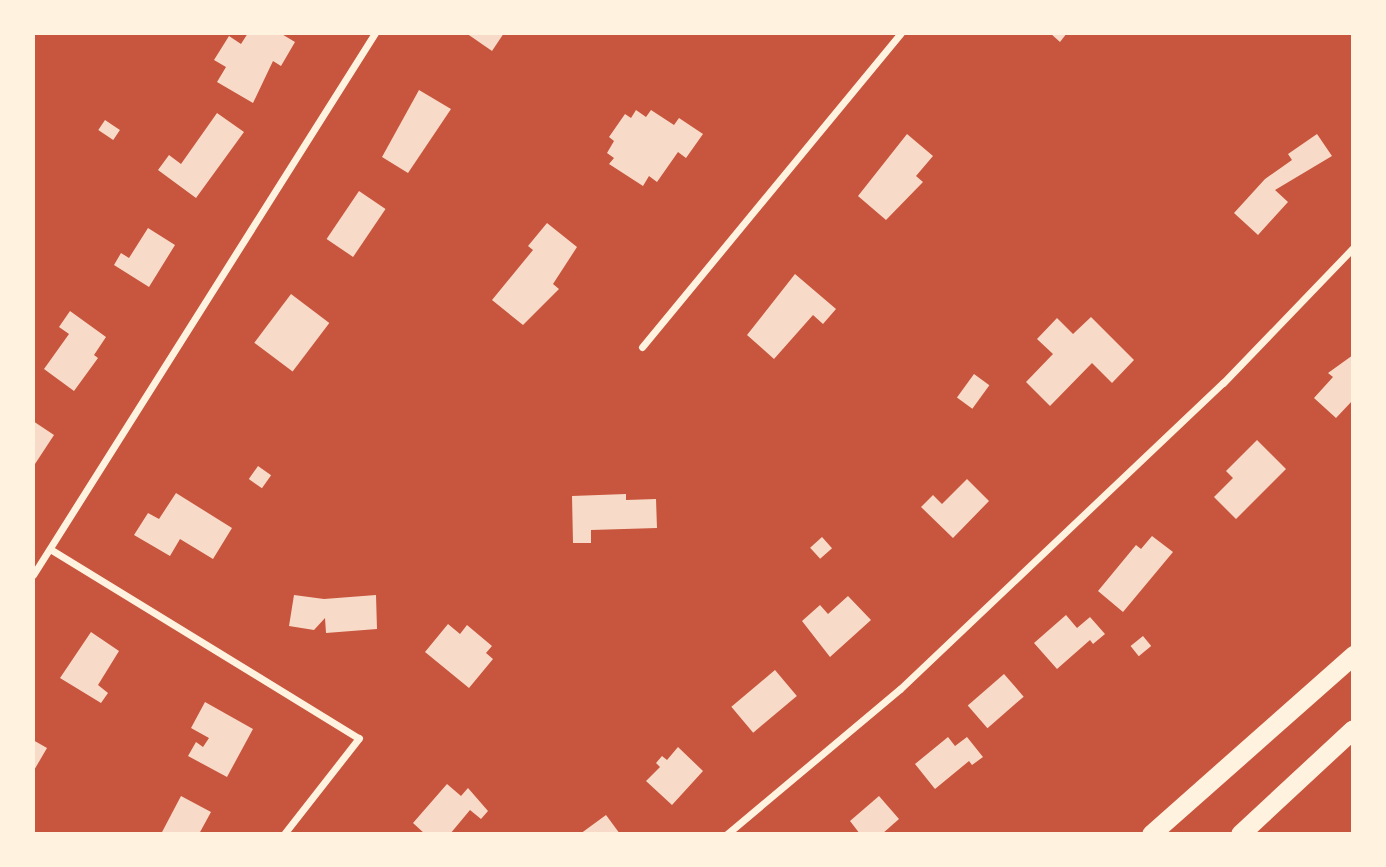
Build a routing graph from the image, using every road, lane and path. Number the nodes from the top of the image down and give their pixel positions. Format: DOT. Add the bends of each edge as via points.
graph roads {
  1 [pos="375,33"];
  2 [pos="901,33"];
  3 [pos="1353,248"];
  4 [pos="642,347"];
  5 [pos="50,549"];
  6 [pos="33,575"];
  7 [pos="1353,655"];
  8 [pos="1353,729"];
  9 [pos="284,834"];
  10 [pos="727,834"];
  11 [pos="1151,834"];
  12 [pos="1240,834"];
  1 -- 5 [label="street"];
  2 -- 4 [label="street"];
  3 -- 10 [label="street" via="1223,383 900,689"];
  5 -- 6 [label="street"];
  5 -- 9 [label="street" via="359,738"];
  7 -- 11 [label="highway"];
  8 -- 12 [label="highway"];
}
